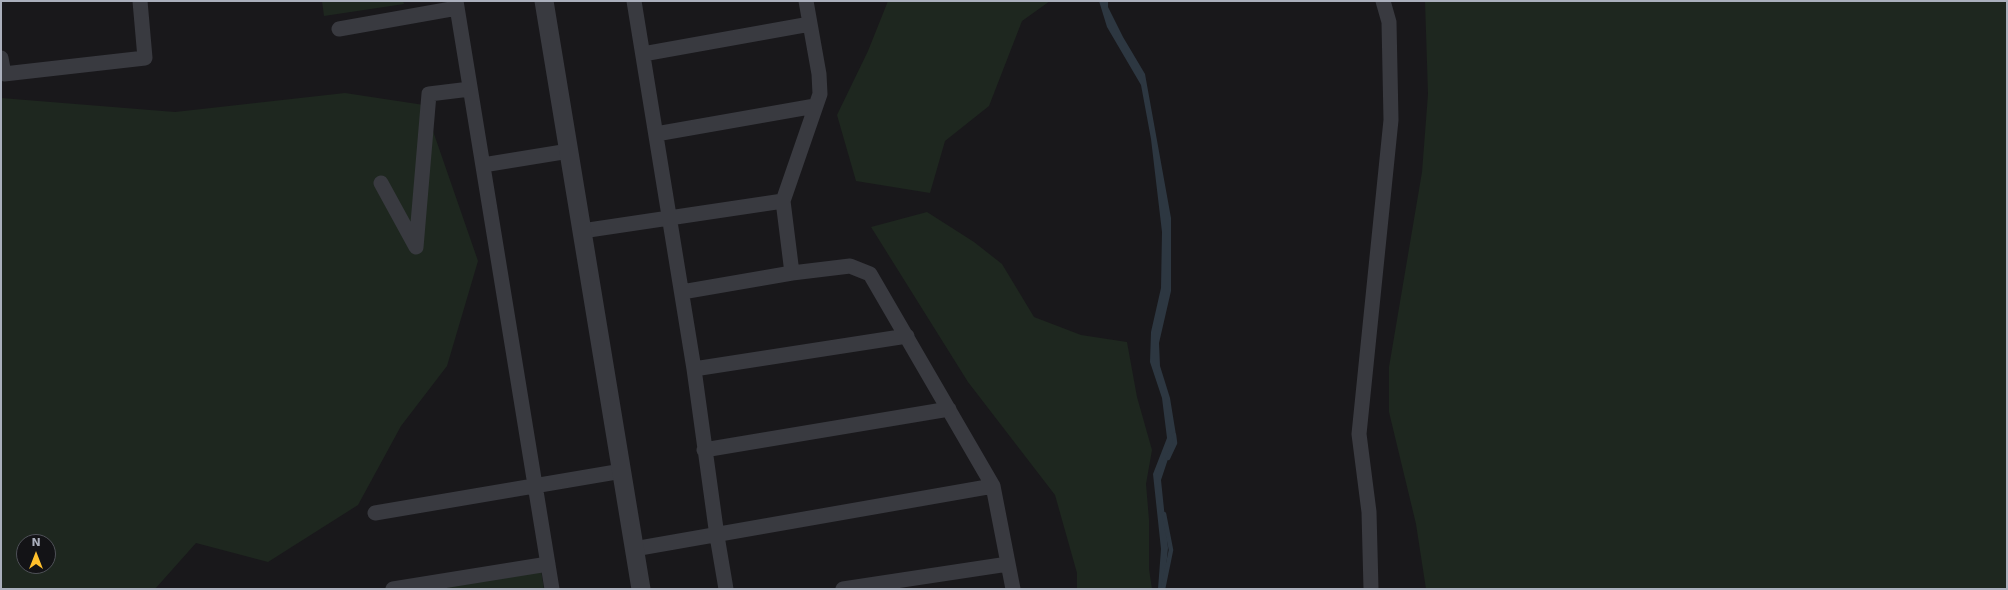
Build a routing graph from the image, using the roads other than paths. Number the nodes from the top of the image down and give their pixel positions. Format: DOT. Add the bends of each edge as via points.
graph roads {
  1 [pos="140,1"];
  2 [pos="544,1"];
  3 [pos="634,1"];
  4 [pos="806,1"];
  5 [pos="1383,1"];
  6 [pos="457,4"];
  7 [pos="810,24"];
  8 [pos="339,29"];
  9 [pos="643,54"];
  10 [pos="1,58"];
  11 [pos="470,89"];
  12 [pos="816,106"];
  13 [pos="656,134"];
  14 [pos="569,151"];
  15 [pos="483,165"];
  16 [pos="381,183"];
  17 [pos="783,201"];
  18 [pos="669,217"];
  19 [pos="582,231"];
  20 [pos="792,272"];
  21 [pos="682,292"];
  22 [pos="907,336"];
  23 [pos="694,369"];
  24 [pos="949,410"];
  25 [pos="704,450"];
  26 [pos="622,471"];
  27 [pos="535,485"];
  28 [pos="993,486"];
  29 [pos="375,513"];
  30 [pos="716,536"];
  31 [pos="634,549"];
  32 [pos="548,564"];
  33 [pos="1008,564"];
  34 [pos="393,589"];
  35 [pos="396,589"];
  36 [pos="552,589"];
  37 [pos="641,589"];
  38 [pos="726,589"];
  39 [pos="843,589"];
  40 [pos="1013,589"];
  41 [pos="1370,589"];
  1 -- 10 [label="street" via="145,58 4,74"];
  2 -- 14 [label="street"];
  3 -- 9 [label="street"];
  4 -- 7 [label="street"];
  5 -- 41 [label="street" via="1390,22 1391,120 1359,434 1369,512"];
  6 -- 8 [label="street"];
  6 -- 11 [label="street"];
  7 -- 9 [label="street"];
  7 -- 12 [label="street" via="819,74 820,94"];
  9 -- 13 [label="street"];
  11 -- 15 [label="street"];
  11 -- 16 [label="street" via="429,94 416,247"];
  12 -- 13 [label="street"];
  12 -- 17 [label="street"];
  13 -- 18 [label="street"];
  14 -- 15 [label="street"];
  14 -- 19 [label="street"];
  15 -- 27 [label="street"];
  17 -- 18 [label="street"];
  17 -- 20 [label="street"];
  18 -- 19 [label="street"];
  18 -- 21 [label="street"];
  19 -- 26 [label="street"];
  20 -- 21 [label="street"];
  20 -- 22 [label="street" via="850,266 870,274"];
  21 -- 23 [label="street"];
  22 -- 23 [label="street"];
  22 -- 24 [label="street"];
  23 -- 25 [label="street"];
  24 -- 25 [label="street"];
  24 -- 28 [label="street"];
  25 -- 30 [label="street"];
  26 -- 27 [label="street"];
  26 -- 31 [label="street"];
  27 -- 29 [label="street"];
  27 -- 32 [label="street"];
  28 -- 30 [label="street"];
  28 -- 33 [label="street"];
  30 -- 31 [label="street"];
  30 -- 38 [label="street"];
  31 -- 37 [label="street"];
  32 -- 35 [label="street"];
  32 -- 36 [label="street"];
  33 -- 39 [label="street"];
  33 -- 40 [label="street"];
  34 -- 35 [label="street"];
}
